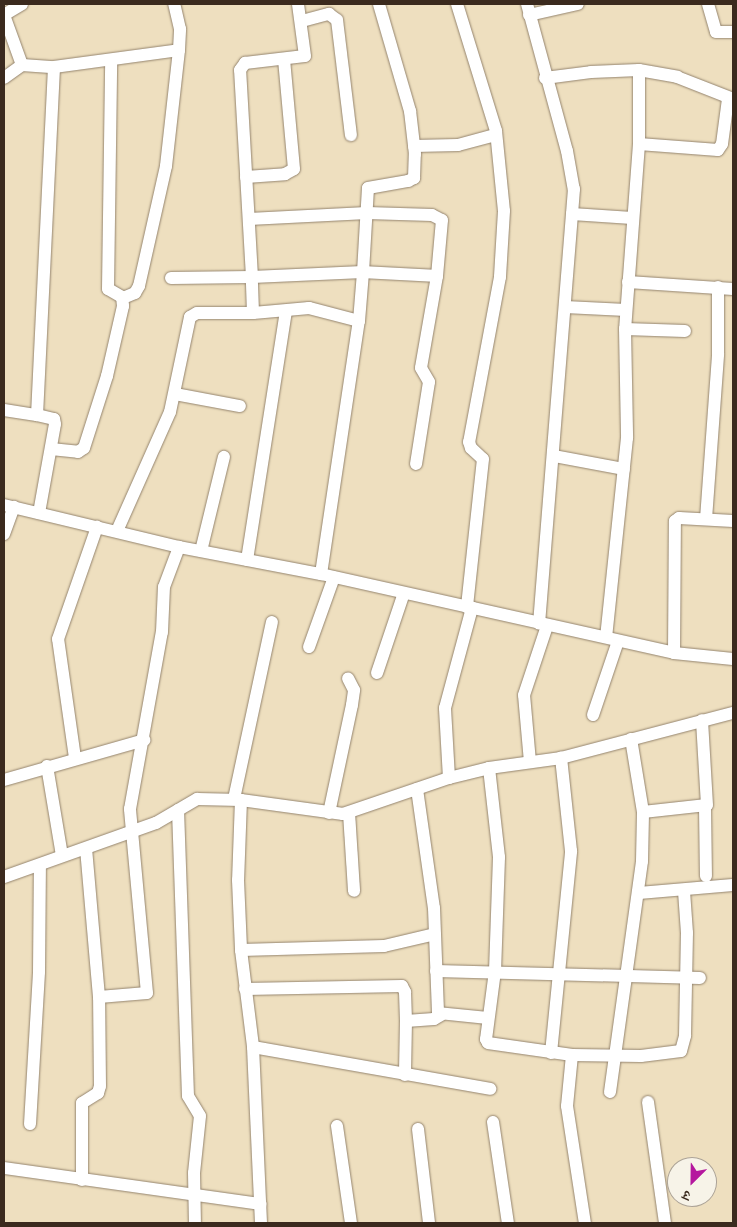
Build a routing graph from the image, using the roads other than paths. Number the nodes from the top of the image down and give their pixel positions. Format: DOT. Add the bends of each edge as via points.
graph roads {
  1 [pos="22,4"];
  2 [pos="174,4"];
  3 [pos="298,4"];
  4 [pos="379,4"];
  5 [pos="457,4"];
  6 [pos="578,4"];
  7 [pos="708,4"];
  8 [pos="528,9"];
  9 [pos="4,15"];
  10 [pos="302,21"];
  11 [pos="733,32"];
  12 [pos="179,50"];
  13 [pos="111,60"];
  14 [pos="284,60"];
  15 [pos="22,65"];
  16 [pos="54,67"];
  17 [pos="639,70"];
  18 [pos="4,78"];
  19 [pos="545,78"];
  20 [pos="731,99"];
  21 [pos="351,135"];
  22 [pos="496,135"];
  23 [pos="639,144"];
  24 [pos="414,146"];
  25 [pos="246,177"];
  26 [pos="367,213"];
  27 [pos="572,214"];
  28 [pos="632,218"];
  29 [pos="249,219"];
  30 [pos="363,272"];
  31 [pos="437,276"];
  32 [pos="252,277"];
  33 [pos="171,278"];
  34 [pos="628,282"];
  35 [pos="718,287"];
  36 [pos="733,289"];
  37 [pos="123,298"];
  38 [pos="565,308"];
  39 [pos="626,310"];
  40 [pos="286,312"];
  41 [pos="253,313"];
  42 [pos="359,321"];
  43 [pos="626,329"];
  44 [pos="685,331"];
  45 [pos="175,394"];
  46 [pos="240,406"];
  47 [pos="4,410"];
  48 [pos="37,415"];
  49 [pos="51,449"];
  50 [pos="554,456"];
  51 [pos="224,457"];
  52 [pos="416,464"];
  53 [pos="624,469"];
  54 [pos="9,506"];
  55 [pos="39,513"];
  56 [pos="706,519"];
  57 [pos="733,521"];
  58 [pos="97,527"];
  59 [pos="116,532"];
  60 [pos="4,534"];
  61 [pos="179,547"];
  62 [pos="201,551"];
  63 [pos="247,560"];
  64 [pos="328,576"];
  65 [pos="404,592"];
  66 [pos="469,608"];
  67 [pos="272,622"];
  68 [pos="543,625"];
  69 [pos="612,639"];
  70 [pos="309,646"];
  71 [pos="674,653"];
  72 [pos="733,659"];
  73 [pos="377,673"];
  74 [pos="348,678"];
  75 [pos="733,713"];
  76 [pos="593,715"];
  77 [pos="702,720"];
  78 [pos="631,739"];
  79 [pos="144,740"];
  80 [pos="75,758"];
  81 [pos="561,758"];
  82 [pos="530,762"];
  83 [pos="47,766"];
  84 [pos="489,768"];
  85 [pos="450,778"];
  86 [pos="4,780"];
  87 [pos="417,789"];
  88 [pos="238,799"];
  89 [pos="705,807"];
  90 [pos="178,810"];
  91 [pos="643,812"];
  92 [pos="329,813"];
  93 [pos="349,813"];
  94 [pos="132,830"];
  95 [pos="86,849"];
  96 [pos="62,856"];
  97 [pos="40,865"];
  98 [pos="4,873"];
  99 [pos="706,876"];
  100 [pos="733,885"];
  101 [pos="354,891"];
  102 [pos="684,891"];
  103 [pos="639,893"];
  104 [pos="435,934"];
  105 [pos="241,950"];
  106 [pos="436,971"];
  107 [pos="495,971"];
  108 [pos="558,974"];
  109 [pos="686,977"];
  110 [pos="625,978"];
  111 [pos="700,978"];
  112 [pos="245,989"];
  113 [pos="99,997"];
  114 [pos="441,1014"];
  115 [pos="487,1018"];
  116 [pos="406,1021"];
  117 [pos="253,1047"];
  118 [pos="551,1053"];
  119 [pos="572,1055"];
  120 [pos="615,1057"];
  121 [pos="405,1075"];
  122 [pos="490,1090"];
  123 [pos="610,1092"];
  124 [pos="648,1102"];
  125 [pos="493,1122"];
  126 [pos="30,1124"];
  127 [pos="337,1126"];
  128 [pos="418,1129"];
  129 [pos="4,1168"];
  130 [pos="82,1180"];
  131 [pos="193,1196"];
  132 [pos="260,1204"];
  133 [pos="195,1223"];
  134 [pos="261,1223"];
  135 [pos="351,1223"];
  136 [pos="429,1223"];
  137 [pos="508,1223"];
  138 [pos="585,1223"];
  139 [pos="665,1223"];
  1 -- 9 [label="street"];
  2 -- 12 [label="street" via="180,29"];
  3 -- 10 [label="street"];
  4 -- 24 [label="street" via="410,111"];
  5 -- 22 [label="street"];
  6 -- 8 [label="street"];
  7 -- 11 [label="street" via="716,32"];
  8 -- 19 [label="street"];
  9 -- 15 [label="street"];
  10 -- 14 [label="street" via="306,54 303,58"];
  10 -- 21 [label="street" via="328,14 337,20"];
  12 -- 13 [label="street"];
  12 -- 37 [label="street" via="166,166 139,286 135,294"];
  13 -- 16 [label="street"];
  13 -- 37 [label="street" via="108,289"];
  14 -- 25 [label="street" via="245,63 240,70"];
  14 -- 25 [label="street" via="294,169 285,174"];
  15 -- 16 [label="street"];
  15 -- 18 [label="street"];
  16 -- 48 [label="street"];
  17 -- 19 [label="street"];
  17 -- 20 [label="street" via="677,77"];
  17 -- 23 [label="street"];
  19 -- 27 [label="street" via="572,170"];
  20 -- 23 [label="street" via="718,150"];
  22 -- 24 [label="street" via="458,145"];
  22 -- 66 [label="street" via="503,192 502,260 469,442 470,448 483,459"];
  23 -- 28 [label="street"];
  24 -- 26 [label="street" via="414,178 408,182 370,186"];
  25 -- 29 [label="street"];
  26 -- 29 [label="street"];
  26 -- 30 [label="street"];
  26 -- 31 [label="street" via="439,218 442,224"];
  27 -- 28 [label="street"];
  27 -- 38 [label="street"];
  28 -- 34 [label="street"];
  29 -- 32 [label="street"];
  30 -- 31 [label="street"];
  30 -- 32 [label="street"];
  30 -- 42 [label="street"];
  31 -- 52 [label="street" via="421,368 429,382"];
  32 -- 33 [label="street"];
  32 -- 41 [label="street"];
  34 -- 35 [label="street"];
  34 -- 39 [label="street"];
  35 -- 36 [label="street"];
  35 -- 56 [label="street" via="718,354"];
  37 -- 49 [label="street" via="112,358 84,448 78,452"];
  38 -- 39 [label="street"];
  38 -- 50 [label="street"];
  39 -- 43 [label="street"];
  40 -- 41 [label="street"];
  40 -- 42 [label="street" via="309,308"];
  40 -- 63 [label="street"];
  41 -- 45 [label="street" via="192,315"];
  42 -- 64 [label="street"];
  43 -- 44 [label="street"];
  43 -- 53 [label="street"];
  45 -- 46 [label="street"];
  45 -- 59 [label="street" via="161,436"];
  47 -- 48 [label="street"];
  48 -- 49 [label="street" via="54,419"];
  49 -- 55 [label="street"];
  50 -- 53 [label="street"];
  50 -- 68 [label="street"];
  51 -- 62 [label="street"];
  53 -- 69 [label="street"];
  54 -- 55 [label="street"];
  54 -- 60 [label="street"];
  55 -- 58 [label="street"];
  56 -- 57 [label="street"];
  56 -- 71 [label="street" via="679,518 675,521"];
  58 -- 59 [label="street"];
  58 -- 80 [label="street" via="58,639"];
  59 -- 61 [label="street"];
  61 -- 62 [label="street"];
  61 -- 79 [label="street" via="164,587 162,632"];
  62 -- 63 [label="street"];
  63 -- 64 [label="street"];
  64 -- 65 [label="street"];
  64 -- 70 [label="street"];
  65 -- 66 [label="street"];
  65 -- 73 [label="street"];
  66 -- 68 [label="street"];
  66 -- 85 [label="street" via="445,708"];
  67 -- 88 [label="street"];
  68 -- 69 [label="street"];
  68 -- 82 [label="street" via="524,695"];
  69 -- 71 [label="street"];
  69 -- 76 [label="street"];
  71 -- 72 [label="street"];
  74 -- 92 [label="street" via="354,690 352,705"];
  75 -- 77 [label="street"];
  77 -- 78 [label="street"];
  77 -- 89 [label="street" via="709,802"];
  78 -- 81 [label="street"];
  78 -- 91 [label="street"];
  79 -- 80 [label="street"];
  79 -- 94 [label="street" via="130,809"];
  80 -- 83 [label="street"];
  81 -- 82 [label="street"];
  81 -- 108 [label="street" via="571,851"];
  82 -- 84 [label="street"];
  83 -- 86 [label="street"];
  83 -- 96 [label="street"];
  84 -- 85 [label="street"];
  84 -- 107 [label="street" via="500,857"];
  85 -- 87 [label="street"];
  87 -- 93 [label="street"];
  87 -- 104 [label="street"];
  88 -- 90 [label="street" via="197,799"];
  88 -- 92 [label="street"];
  88 -- 105 [label="street"];
  89 -- 91 [label="street"];
  89 -- 99 [label="street"];
  90 -- 94 [label="street" via="156,823"];
  90 -- 131 [label="street" via="188,1096 200,1116"];
  91 -- 103 [label="street"];
  92 -- 93 [label="street"];
  93 -- 101 [label="street"];
  94 -- 95 [label="street"];
  94 -- 113 [label="street" via="147,992"];
  95 -- 96 [label="street"];
  95 -- 113 [label="street"];
  96 -- 97 [label="street"];
  97 -- 98 [label="street"];
  97 -- 126 [label="street" via="39,972"];
  100 -- 102 [label="street"];
  102 -- 103 [label="street"];
  102 -- 109 [label="street"];
  103 -- 110 [label="street"];
  104 -- 105 [label="street" via="384,946"];
  104 -- 106 [label="street"];
  105 -- 112 [label="street"];
  106 -- 107 [label="street"];
  106 -- 114 [label="street" via="438,1010"];
  107 -- 108 [label="street"];
  107 -- 115 [label="street"];
  108 -- 110 [label="street"];
  108 -- 118 [label="street"];
  109 -- 110 [label="street"];
  109 -- 111 [label="street"];
  109 -- 120 [label="street" via="685,1036 681,1051"];
  110 -- 120 [label="street"];
  112 -- 116 [label="street" via="402,986"];
  112 -- 117 [label="street"];
  113 -- 130 [label="street" via="100,1086 98,1093 82,1103"];
  114 -- 115 [label="street"];
  114 -- 116 [label="street" via="434,1019"];
  115 -- 118 [label="street" via="488,1043"];
  116 -- 121 [label="street"];
  117 -- 121 [label="street"];
  117 -- 132 [label="street"];
  118 -- 119 [label="street"];
  119 -- 120 [label="street"];
  119 -- 138 [label="street" via="567,1106"];
  120 -- 123 [label="street"];
  121 -- 122 [label="street"];
  124 -- 139 [label="street"];
  125 -- 137 [label="street"];
  127 -- 135 [label="street"];
  128 -- 136 [label="street"];
  129 -- 130 [label="street"];
  130 -- 131 [label="street"];
  131 -- 132 [label="street"];
  131 -- 133 [label="street"];
  132 -- 134 [label="street"];
}
